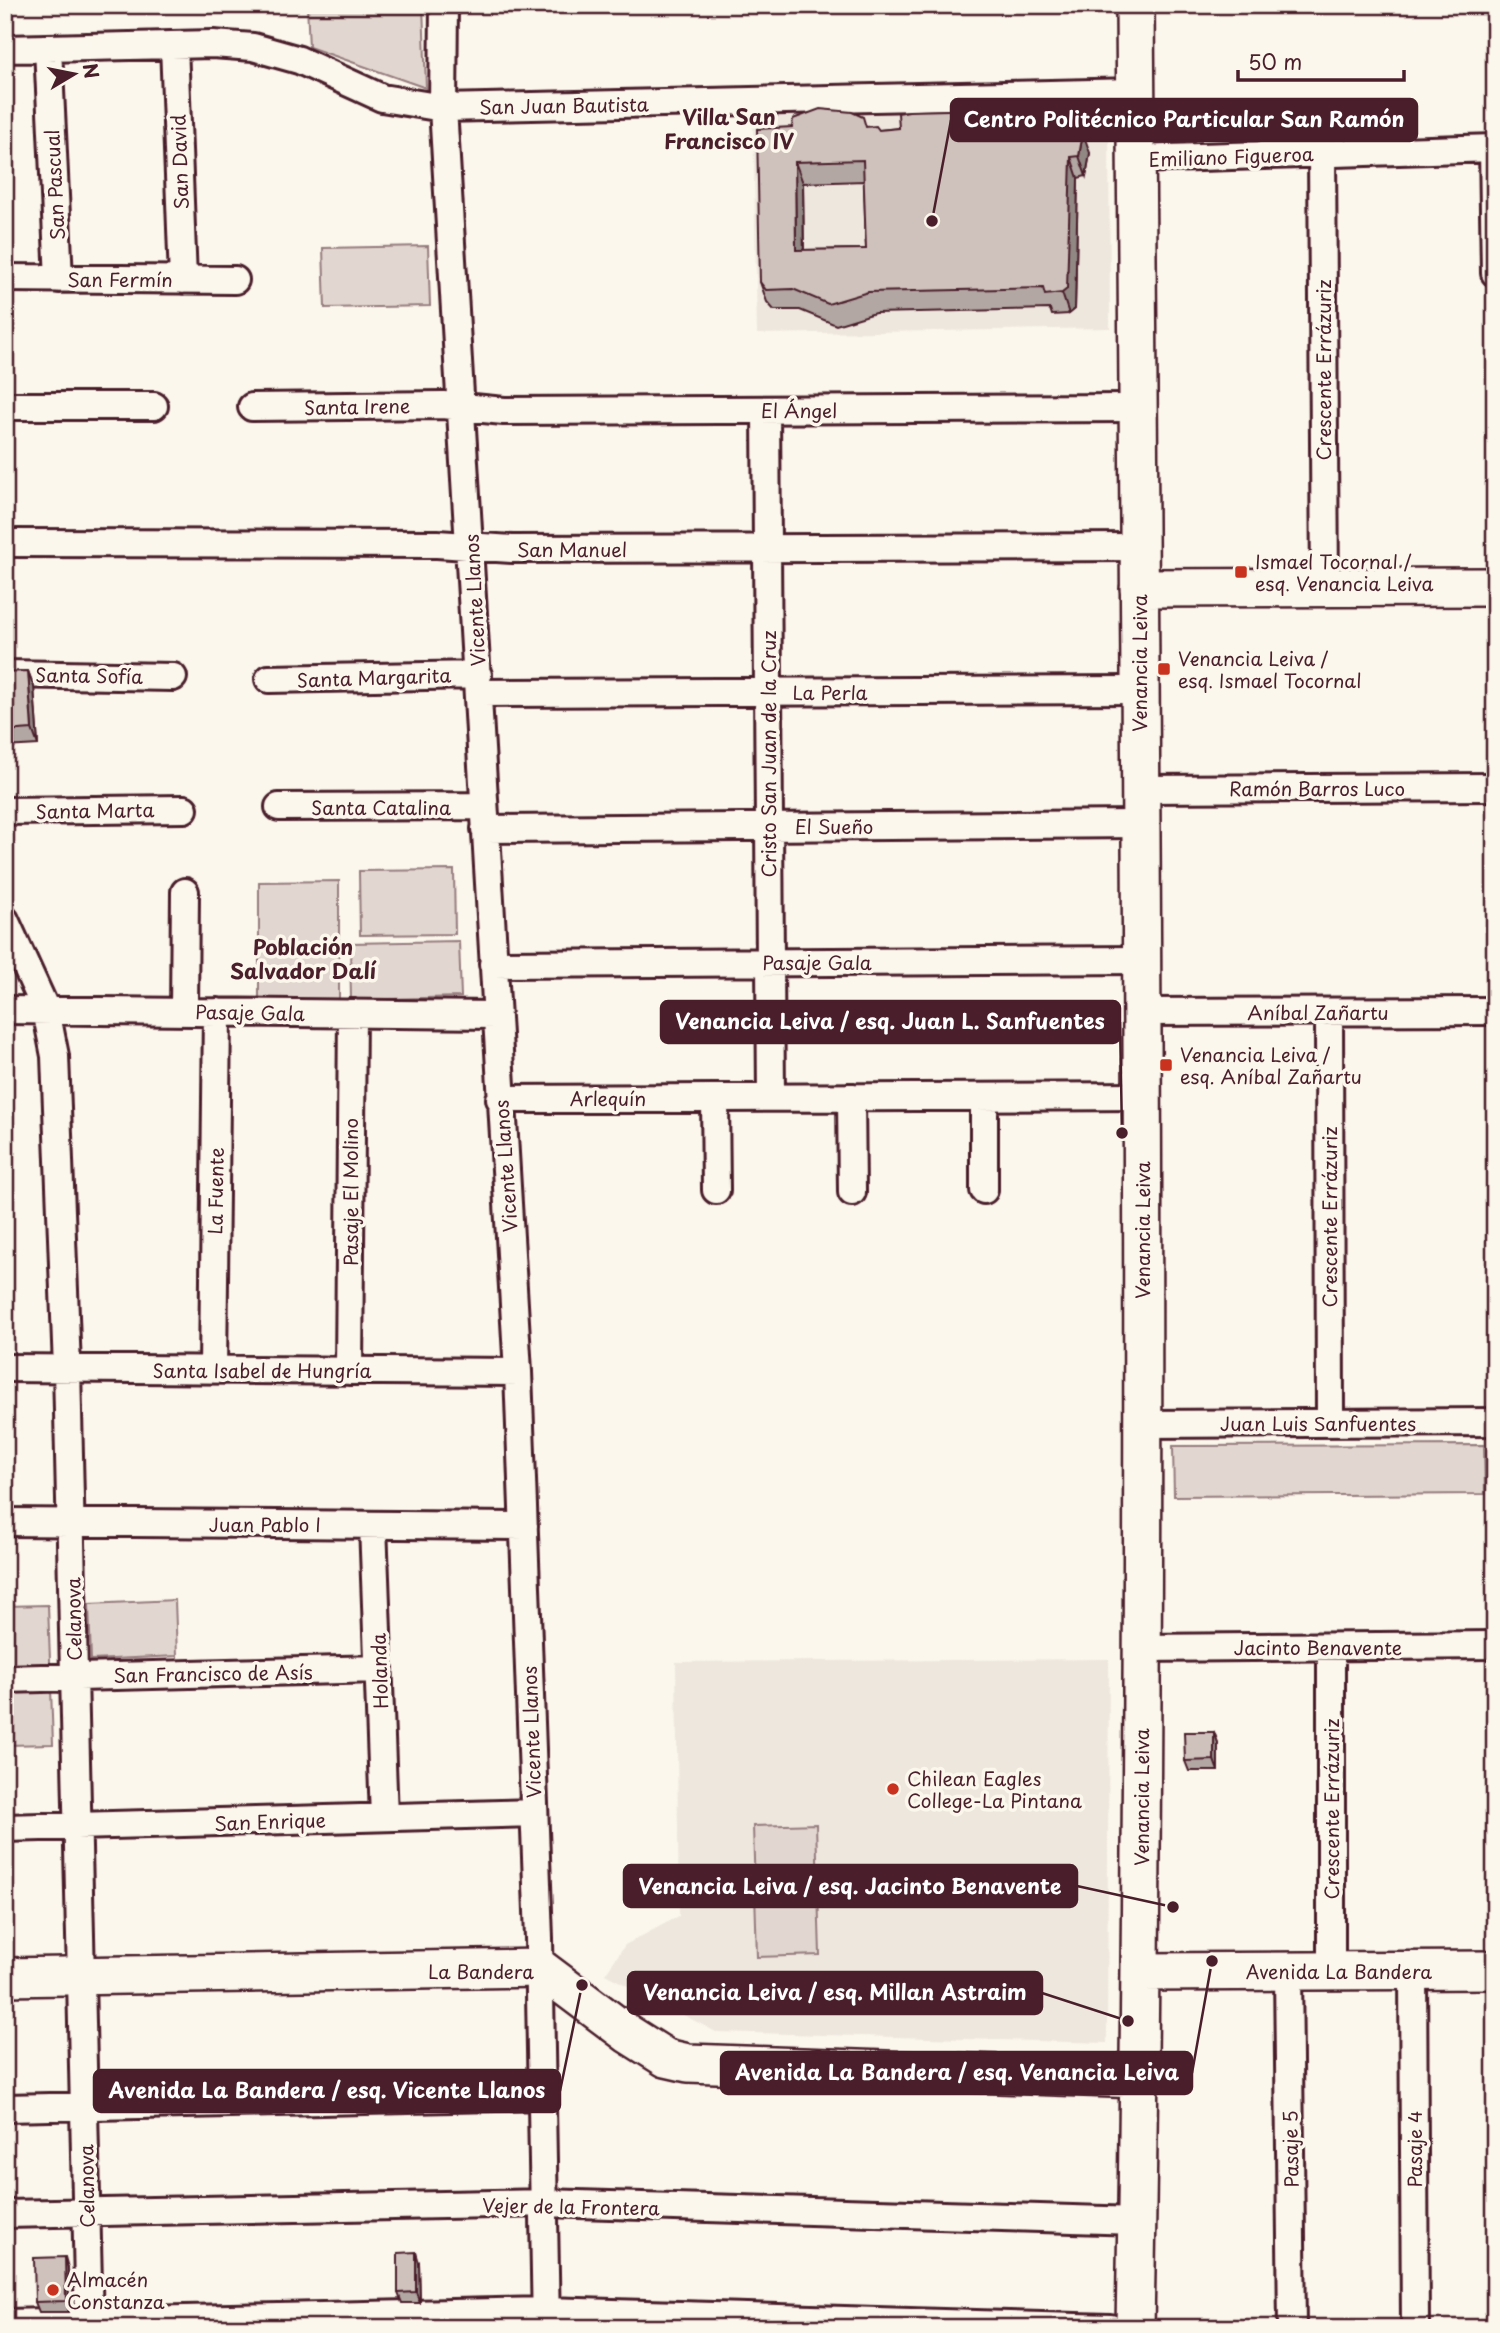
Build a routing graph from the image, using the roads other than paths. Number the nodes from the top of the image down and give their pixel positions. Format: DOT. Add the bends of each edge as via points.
graph roads {
  1 [pos="444,5"];
  2 [pos="1135,5"];
  3 [pos="173,45"];
  4 [pos="48,48"];
  5 [pos="5,50"];
  6 [pos="1135,92"];
  7 [pos="443,108"];
  8 [pos="1494,148"];
  9 [pos="1322,153"];
  10 [pos="1136,159"];
  11 [pos="1494,222"];
  12 [pos="1495,273"];
  13 [pos="5,278"];
  14 [pos="59,279"];
  15 [pos="184,280"];
  16 [pos="235,280"];
  17 [pos="5,406"];
  18 [pos="154,406"];
  19 [pos="252,407"];
  20 [pos="1138,408"];
  21 [pos="461,409"];
  22 [pos="766,410"];
  23 [pos="5,543"];
  24 [pos="471,547"];
  25 [pos="1139,547"];
  26 [pos="767,548"];
  27 [pos="1495,587"];
  28 [pos="1139,588"];
  29 [pos="1325,588"];
  30 [pos="5,674"];
  31 [pos="173,677"];
  32 [pos="269,679"];
  33 [pos="478,684"];
  34 [pos="1139,690"];
  35 [pos="768,692"];
  36 [pos="1495,787"];
  37 [pos="1140,806"];
  38 [pos="279,807"];
  39 [pos="184,808"];
  40 [pos="5,811"];
  41 [pos="484,817"];
  42 [pos="769,827"];
  43 [pos="185,892"];
  44 [pos="5,920"];
  45 [pos="1142,960"];
  46 [pos="770,962"];
  47 [pos="493,964"];
  48 [pos="5,1010"];
  49 [pos="46,1010"];
  50 [pos="1495,1011"];
  51 [pos="184,1012"];
  52 [pos="218,1012"];
  53 [pos="1142,1012"];
  54 [pos="1329,1012"];
  55 [pos="352,1013"];
  56 [pos="495,1015"];
  57 [pos="1142,1096"];
  58 [pos="771,1097"];
  59 [pos="851,1097"];
  60 [pos="984,1097"];
  61 [pos="500,1098"];
  62 [pos="715,1098"];
  63 [pos="716,1190"];
  64 [pos="984,1190"];
  65 [pos="852,1192"];
  66 [pos="5,1368"];
  67 [pos="67,1368"];
  68 [pos="213,1369"];
  69 [pos="349,1371"];
  70 [pos="518,1372"];
  71 [pos="1495,1422"];
  72 [pos="1329,1423"];
  73 [pos="1142,1424"];
  74 [pos="5,1522"];
  75 [pos="71,1523"];
  76 [pos="373,1525"];
  77 [pos="524,1526"];
  78 [pos="1495,1645"];
  79 [pos="1331,1647"];
  80 [pos="1142,1648"];
  81 [pos="379,1669"];
  82 [pos="74,1677"];
  83 [pos="5,1679"];
  84 [pos="534,1813"];
  85 [pos="384,1817"];
  86 [pos="77,1826"];
  87 [pos="5,1828"];
  88 [pos="540,1968"];
  89 [pos="1331,1970"];
  90 [pos="1413,1970"];
  91 [pos="1495,1970"];
  92 [pos="1288,1971"];
  93 [pos="1141,1972"];
  94 [pos="81,1976"];
  95 [pos="5,1977"];
  96 [pos="1139,2079"];
  97 [pos="542,2096"];
  98 [pos="84,2106"];
  99 [pos="5,2108"];
  100 [pos="545,2203"];
  101 [pos="86,2213"];
  102 [pos="5,2214"];
  103 [pos="1137,2221"];
  104 [pos="546,2320"];
  105 [pos="389,2321"];
  106 [pos="5,2323"];
  107 [pos="89,2324"];
  108 [pos="1110,2328"];
  109 [pos="1135,2328"];
  110 [pos="1292,2328"];
  111 [pos="1415,2328"];
  1 -- 7 [label="street, Vicente Llanos"];
  2 -- 6 [label="street, Venancia Leiva"];
  3 -- 4 [label="street, San Juan Bautista"];
  3 -- 7 [label="street, San Juan Bautista" via="233,44 276,52 382,99"];
  3 -- 15 [label="street, San David"];
  4 -- 5 [label="street, San Juan Bautista"];
  4 -- 14 [label="street, San Pascual"];
  6 -- 7 [label="street, San Juan Bautista"];
  6 -- 10 [label="street, Venancia Leiva"];
  7 -- 21 [label="street, Vicente Llanos"];
  8 -- 9 [label="street, Emiliano Figueroa"];
  8 -- 11 [label="street"];
  9 -- 10 [label="street, Emiliano Figueroa"];
  9 -- 29 [label="street, Crescente Errázuriz"];
  10 -- 20 [label="street, Venancia Leiva"];
  11 -- 12 [label="street"];
  13 -- 14 [label="street, San Fermín"];
  14 -- 15 [label="street, San Fermín"];
  15 -- 16 [label="street, San Fermín"];
  17 -- 18 [label="street"];
  19 -- 21 [label="street, Santa Irene" via="443,405"];
  20 -- 22 [label="street, El Ángel"];
  20 -- 25 [label="street, Venancia Leiva"];
  21 -- 22 [label="street, El Ángel"];
  21 -- 24 [label="street, Vicente Llanos"];
  22 -- 26 [label="street, Cristo San Juan de la Cruz"];
  23 -- 24 [label="street, San Manuel"];
  24 -- 26 [label="street, San Manuel"];
  24 -- 33 [label="street, Vicente Llanos"];
  25 -- 26 [label="street, San Manuel"];
  25 -- 28 [label="street, Venancia Leiva"];
  26 -- 35 [label="street, Cristo San Juan de la Cruz"];
  27 -- 29 [label="street"];
  28 -- 29 [label="street"];
  28 -- 34 [label="street, Venancia Leiva"];
  30 -- 31 [label="street, Santa Sofía"];
  32 -- 33 [label="street, Santa Margarita"];
  33 -- 35 [label="street, La Perla"];
  33 -- 41 [label="street, Vicente Llanos"];
  34 -- 35 [label="street, La Perla"];
  34 -- 37 [label="street, Venancia Leiva"];
  35 -- 42 [label="street, Cristo San Juan de la Cruz"];
  36 -- 37 [label="street, Ramón Barros Luco"];
  37 -- 42 [label="street, El Sueño"];
  37 -- 45 [label="street, Venancia Leiva"];
  38 -- 41 [label="street, Santa Catalina"];
  39 -- 40 [label="street, Santa Marta"];
  41 -- 42 [label="street, El Sueño"];
  41 -- 47 [label="street, Vicente Llanos"];
  42 -- 46 [label="street, Cristo San Juan de la Cruz"];
  43 -- 51 [label="street"];
  44 -- 49 [label="street, Celanova"];
  45 -- 46 [label="street, Pasaje Gala"];
  45 -- 53 [label="street, Venancia Leiva"];
  46 -- 47 [label="street, Pasaje Gala"];
  46 -- 58 [label="street, Cristo San Juan de la Cruz"];
  47 -- 56 [label="street, Vicente Llanos"];
  48 -- 49 [label="street, Pasaje Gala"];
  49 -- 51 [label="street, Pasaje Gala"];
  49 -- 67 [label="street, Celanova" via="55,1056"];
  50 -- 54 [label="street, Aníbal Zañartu"];
  51 -- 52 [label="street, Pasaje Gala"];
  52 -- 55 [label="street, Pasaje Gala"];
  52 -- 68 [label="street, La Fuente"];
  53 -- 54 [label="street, Aníbal Zañartu"];
  53 -- 57 [label="street, Venancia Leiva"];
  54 -- 72 [label="street, Crescente Errázuriz"];
  55 -- 56 [label="street, Pasaje Gala"];
  55 -- 69 [label="street, Pasaje El Molino"];
  56 -- 61 [label="street, Vicente Llanos"];
  57 -- 60 [label="street, Arlequín"];
  57 -- 73 [label="street, Venancia Leiva"];
  58 -- 59 [label="street, Arlequín"];
  58 -- 62 [label="street, Arlequín"];
  59 -- 60 [label="street, Arlequín"];
  59 -- 65 [label="street"];
  60 -- 64 [label="street"];
  61 -- 62 [label="street, Arlequín"];
  61 -- 70 [label="street, Vicente Llanos"];
  62 -- 63 [label="street"];
  66 -- 67 [label="street, Santa Isabel de Hungría"];
  67 -- 68 [label="street, Santa Isabel de Hungría"];
  67 -- 75 [label="street, Celanova"];
  68 -- 69 [label="street, Santa Isabel de Hungría"];
  69 -- 70 [label="street, Santa Isabel de Hungría"];
  70 -- 77 [label="street, Vicente Llanos"];
  71 -- 72 [label="street, Juan Luis Sanfuentes"];
  72 -- 73 [label="street, Juan Luis Sanfuentes"];
  73 -- 80 [label="street, Venancia Leiva"];
  74 -- 75 [label="street, Juan Pablo I"];
  75 -- 76 [label="street, Juan Pablo I"];
  75 -- 82 [label="street, Celanova"];
  76 -- 77 [label="street, Juan Pablo I"];
  76 -- 81 [label="street, Holanda"];
  77 -- 84 [label="street, Vicente Llanos"];
  78 -- 79 [label="street, Jacinto Benavente"];
  79 -- 80 [label="street, Jacinto Benavente"];
  79 -- 89 [label="street, Crescente Errázuriz"];
  80 -- 93 [label="street, Venancia Leiva"];
  81 -- 82 [label="street, San Francisco de Asís"];
  81 -- 85 [label="street, Holanda"];
  82 -- 83 [label="street, San Francisco de Asís"];
  82 -- 86 [label="street, Celanova"];
  84 -- 85 [label="street, San Enrique"];
  84 -- 88 [label="street, Vicente Llanos"];
  85 -- 86 [label="street, San Enrique"];
  86 -- 87 [label="street, San Enrique"];
  86 -- 94 [label="street, Celanova"];
  88 -- 94 [label="street, La Bandera"];
  88 -- 96 [label="street, La Bandera" via="628,2035 666,2058 688,2063"];
  88 -- 97 [label="street, Vicente Llanos"];
  89 -- 90 [label="street, Avenida La Bandera"];
  89 -- 92 [label="street, Avenida La Bandera"];
  90 -- 91 [label="street, Avenida La Bandera"];
  90 -- 111 [label="street, Pasaje 4"];
  92 -- 93 [label="street, Avenida La Bandera"];
  92 -- 110 [label="street, Pasaje 5"];
  93 -- 96 [label="street, Venancia Leiva"];
  94 -- 95 [label="street, La Bandera"];
  94 -- 98 [label="street, Celanova"];
  96 -- 103 [label="street, Venancia Leiva"];
  97 -- 98 [label="street"];
  97 -- 100 [label="street, Vicente Llanos"];
  98 -- 99 [label="street"];
  98 -- 101 [label="street, Celanova"];
  100 -- 101 [label="street, Vejer de la Frontera"];
  100 -- 103 [label="street, Vejer de la Frontera"];
  100 -- 104 [label="street, Vicente Llanos"];
  101 -- 102 [label="street, Vejer de la Frontera"];
  101 -- 107 [label="street, Celanova"];
  103 -- 109 [label="street, Venancia Leiva"];
  104 -- 105 [label="street"];
  104 -- 108 [label="street"];
  105 -- 107 [label="street"];
  106 -- 107 [label="street"];
}
